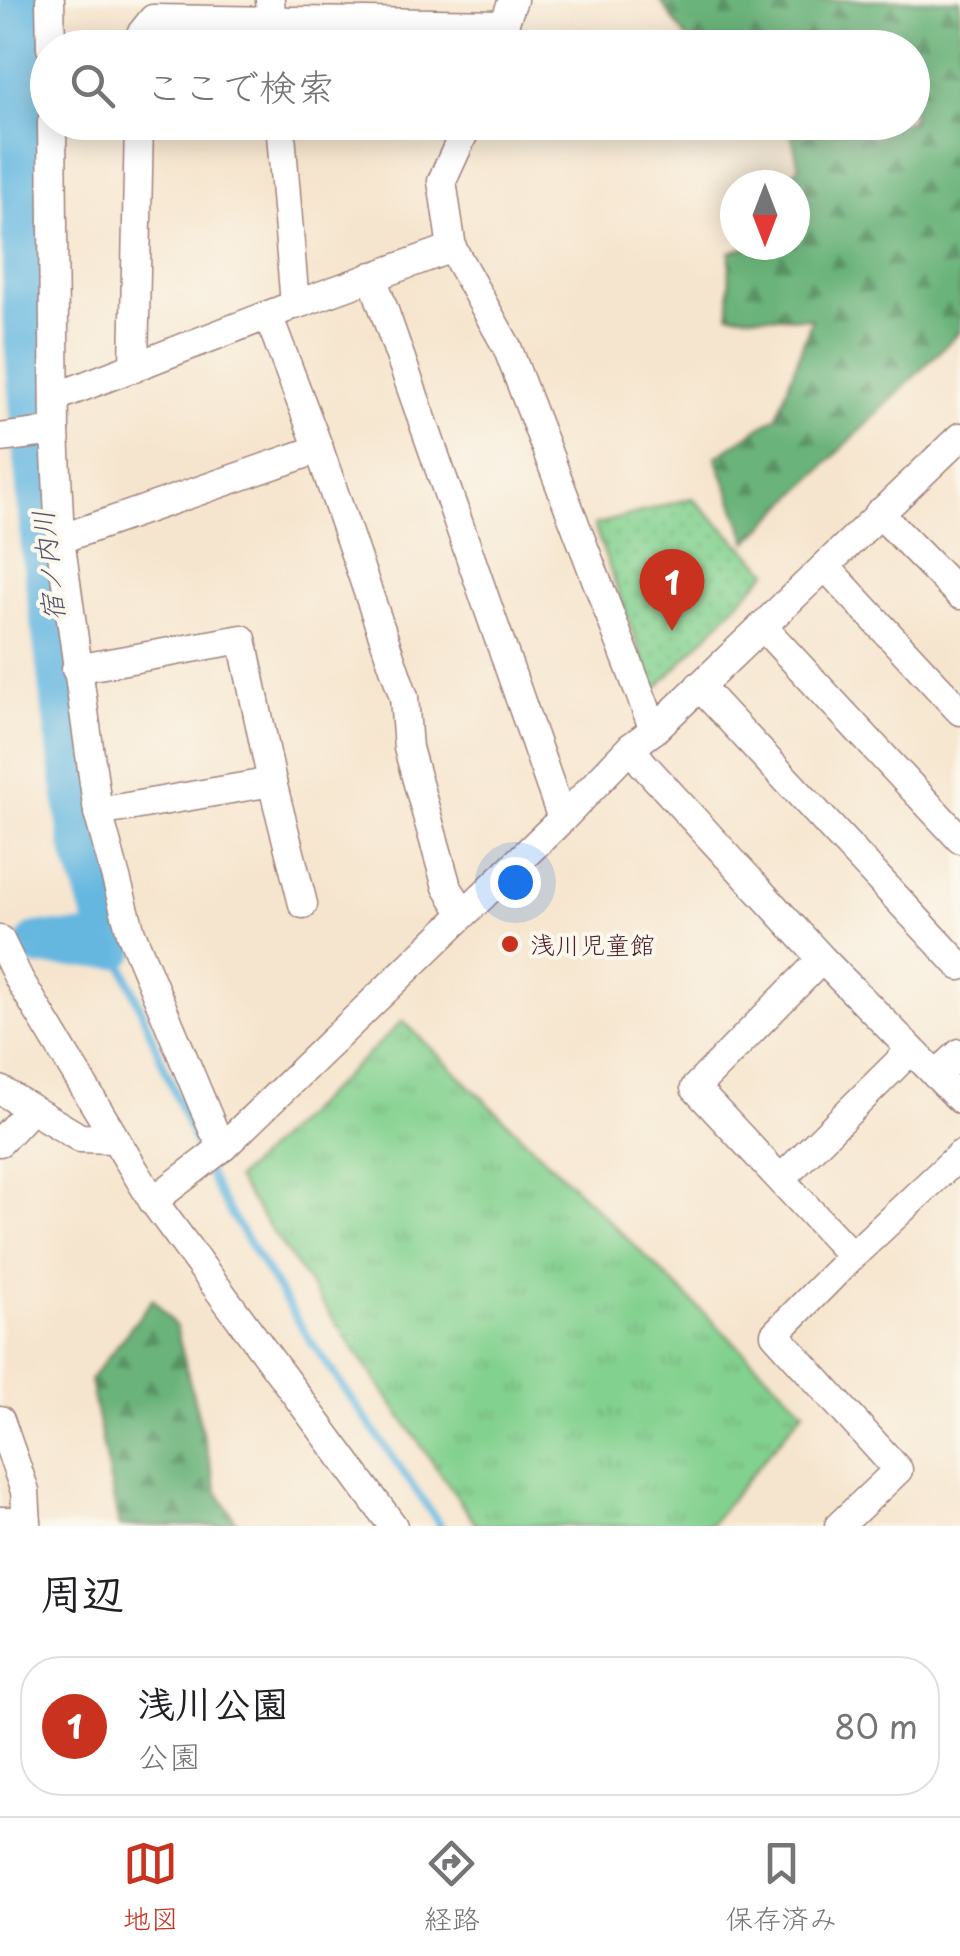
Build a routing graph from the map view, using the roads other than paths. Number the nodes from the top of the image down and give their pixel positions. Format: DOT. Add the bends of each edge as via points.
graph roads {
  1 [pos="50,0"];
  2 [pos="272,22"];
  3 [pos="503,24"];
  4 [pos="50,30"];
  5 [pos="144,30"];
  6 [pos="52,140"];
  7 [pos="139,140"];
  8 [pos="280,140"];
  9 [pos="461,140"];
  10 [pos="452,248"];
  11 [pos="372,276"];
  12 [pos="282,310"];
  13 [pos="134,368"];
  14 [pos="56,397"];
  15 [pos="48,432"];
  16 [pos="960,437"];
  17 [pos="0,438"];
  18 [pos="319,449"];
  19 [pos="879,513"];
  20 [pos="60,540"];
  21 [pos="824,566"];
  22 [pos="960,595"];
  23 [pos="762,626"];
  24 [pos="76,669"];
  25 [pos="699,686"];
  26 [pos="960,711"];
  27 [pos="654,730"];
  28 [pos="631,747"];
  29 [pos="272,782"];
  30 [pos="98,812"];
  31 [pos="562,819"];
  32 [pos="960,839"];
  33 [pos="303,904"];
  34 [pos="462,912"];
  35 [pos="0,940"];
  36 [pos="822,959"];
  37 [pos="960,966"];
  38 [pos="910,1052"];
  39 [pos="960,1053"];
  40 [pos="936,1075"];
  41 [pos="0,1090"];
  42 [pos="960,1100"];
  43 [pos="30,1110"];
  44 [pos="114,1138"];
  45 [pos="0,1142"];
  46 [pos="960,1155"];
  47 [pos="212,1157"];
  48 [pos="782,1178"];
  49 [pos="153,1202"];
  50 [pos="852,1256"];
  51 [pos="0,1420"];
  52 [pos="18,1523"];
  53 [pos="392,1526"];
  54 [pos="838,1526"];
  1 -- 4 [label="street"];
  2 -- 3 [label="street"];
  2 -- 5 [label="street" via="153,19"];
  6 -- 14 [label="street"];
  7 -- 13 [label="street"];
  8 -- 12 [label="street"];
  9 -- 10 [label="street" via="442,180"];
  10 -- 11 [label="street"];
  10 -- 27 [label="street" via="506,347"];
  11 -- 12 [label="street"];
  11 -- 31 [label="street"];
  12 -- 13 [label="street"];
  12 -- 18 [label="street"];
  13 -- 14 [label="street"];
  14 -- 15 [label="street"];
  15 -- 17 [label="street"];
  15 -- 20 [label="street"];
  16 -- 19 [label="street"];
  18 -- 20 [label="street"];
  18 -- 34 [label="street" via="404,698 408,748 447,887"];
  19 -- 21 [label="street"];
  19 -- 22 [label="street"];
  20 -- 24 [label="street"];
  21 -- 23 [label="street"];
  21 -- 26 [label="street"];
  23 -- 25 [label="street"];
  23 -- 32 [label="street"];
  24 -- 29 [label="street" via="242,639"];
  24 -- 30 [label="street"];
  25 -- 27 [label="street"];
  25 -- 37 [label="street"];
  27 -- 28 [label="street"];
  28 -- 31 [label="street"];
  28 -- 36 [label="street"];
  29 -- 30 [label="street"];
  29 -- 33 [label="street"];
  30 -- 47 [label="street" via="131,934 198,1096"];
  31 -- 34 [label="street"];
  34 -- 47 [label="street"];
  35 -- 44 [label="street"];
  36 -- 38 [label="street"];
  36 -- 48 [label="street" via="694,1088"];
  38 -- 40 [label="street"];
  38 -- 48 [label="street"];
  39 -- 40 [label="street"];
  40 -- 42 [label="street"];
  41 -- 43 [label="street"];
  43 -- 44 [label="street" via="80,1138"];
  43 -- 45 [label="street"];
  44 -- 49 [label="street"];
  46 -- 50 [label="street"];
  47 -- 49 [label="street"];
  48 -- 50 [label="street"];
  49 -- 53 [label="street"];
  50 -- 54 [label="street" via="775,1334 898,1470"];
  51 -- 52 [label="street" via="25,1491"];
}
